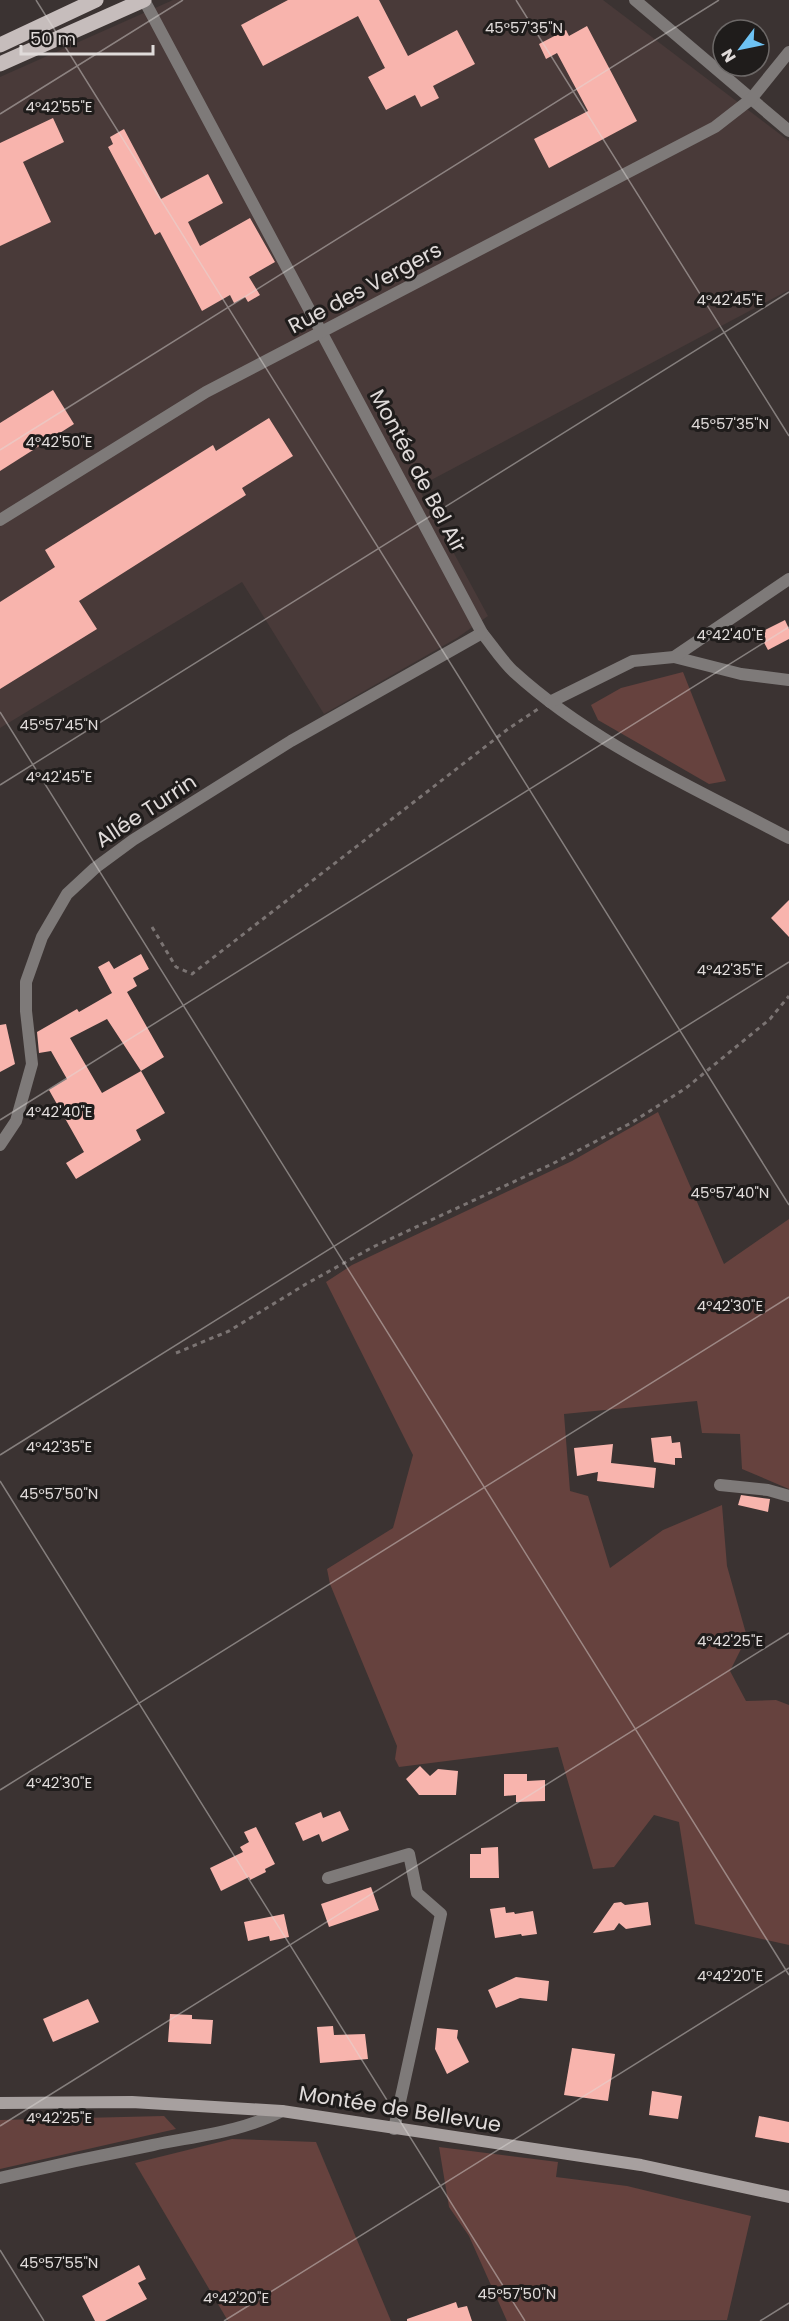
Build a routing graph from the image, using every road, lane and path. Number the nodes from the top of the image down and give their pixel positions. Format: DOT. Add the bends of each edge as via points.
graph roads {
  1 [pos="96,0"];
  2 [pos="144,0"];
  3 [pos="635,0"];
  4 [pos="0,45"];
  5 [pos="789,52"];
  6 [pos="0,64"];
  7 [pos="751,99"];
  8 [pos="789,130"];
  9 [pos="322,333"];
  10 [pos="0,519"];
  11 [pos="789,579"];
  12 [pos="482,633"];
  13 [pos="674,657"];
  14 [pos="789,680"];
  15 [pos="550,702"];
  16 [pos="789,838"];
  17 [pos="152,927"];
  18 [pos="789,996"];
  19 [pos="0,1145"];
  20 [pos="176,1353"];
  21 [pos="720,1485"];
  22 [pos="789,1496"];
  23 [pos="328,1878"];
  24 [pos="0,2103"];
  25 [pos="282,2111"];
  26 [pos="394,2129"];
  27 [pos="0,2178"];
  28 [pos="789,2196"];
  1 -- 4 [label="main road"];
  2 -- 6 [label="main road"];
  2 -- 9 [label="street, Montée de Bel Air"];
  3 -- 7 [label="street"];
  5 -- 7 [label="street, Rue des Vergers"];
  7 -- 8 [label="street"];
  7 -- 9 [label="street, Rue des Vergers" via="715,127"];
  9 -- 10 [label="street, Rue des Vergers" via="206,392"];
  9 -- 12 [label="street, Montée de Bel Air"];
  11 -- 13 [label="street"];
  12 -- 15 [label="street, Montée de Bel Air" via="512,670"];
  12 -- 19 [label="street, Allée Turrin" via="291,741 133,840 67,894 42,937 26,982 32,1064 16,1121"];
  13 -- 14 [label="street" via="741,674"];
  13 -- 15 [label="street" via="633,661"];
  15 -- 16 [label="street, Montée de Bel Air" via="621,750"];
  15 -- 17 [label="path" via="508,729 192,974 177,967"];
  18 -- 20 [label="path" via="770,1019 686,1088 631,1123 373,1247 230,1331"];
  21 -- 22 [label="street"];
  23 -- 26 [label="street" via="409,1854 417,1893 441,1914"];
  24 -- 25 [label="main road, Montée de Bellevue" via="132,2102"];
  25 -- 26 [label="main road, Montée de Bellevue"];
  25 -- 27 [label="street" via="231,2130"];
  26 -- 28 [label="main road, Montée de Bellevue" via="641,2165"];
}
